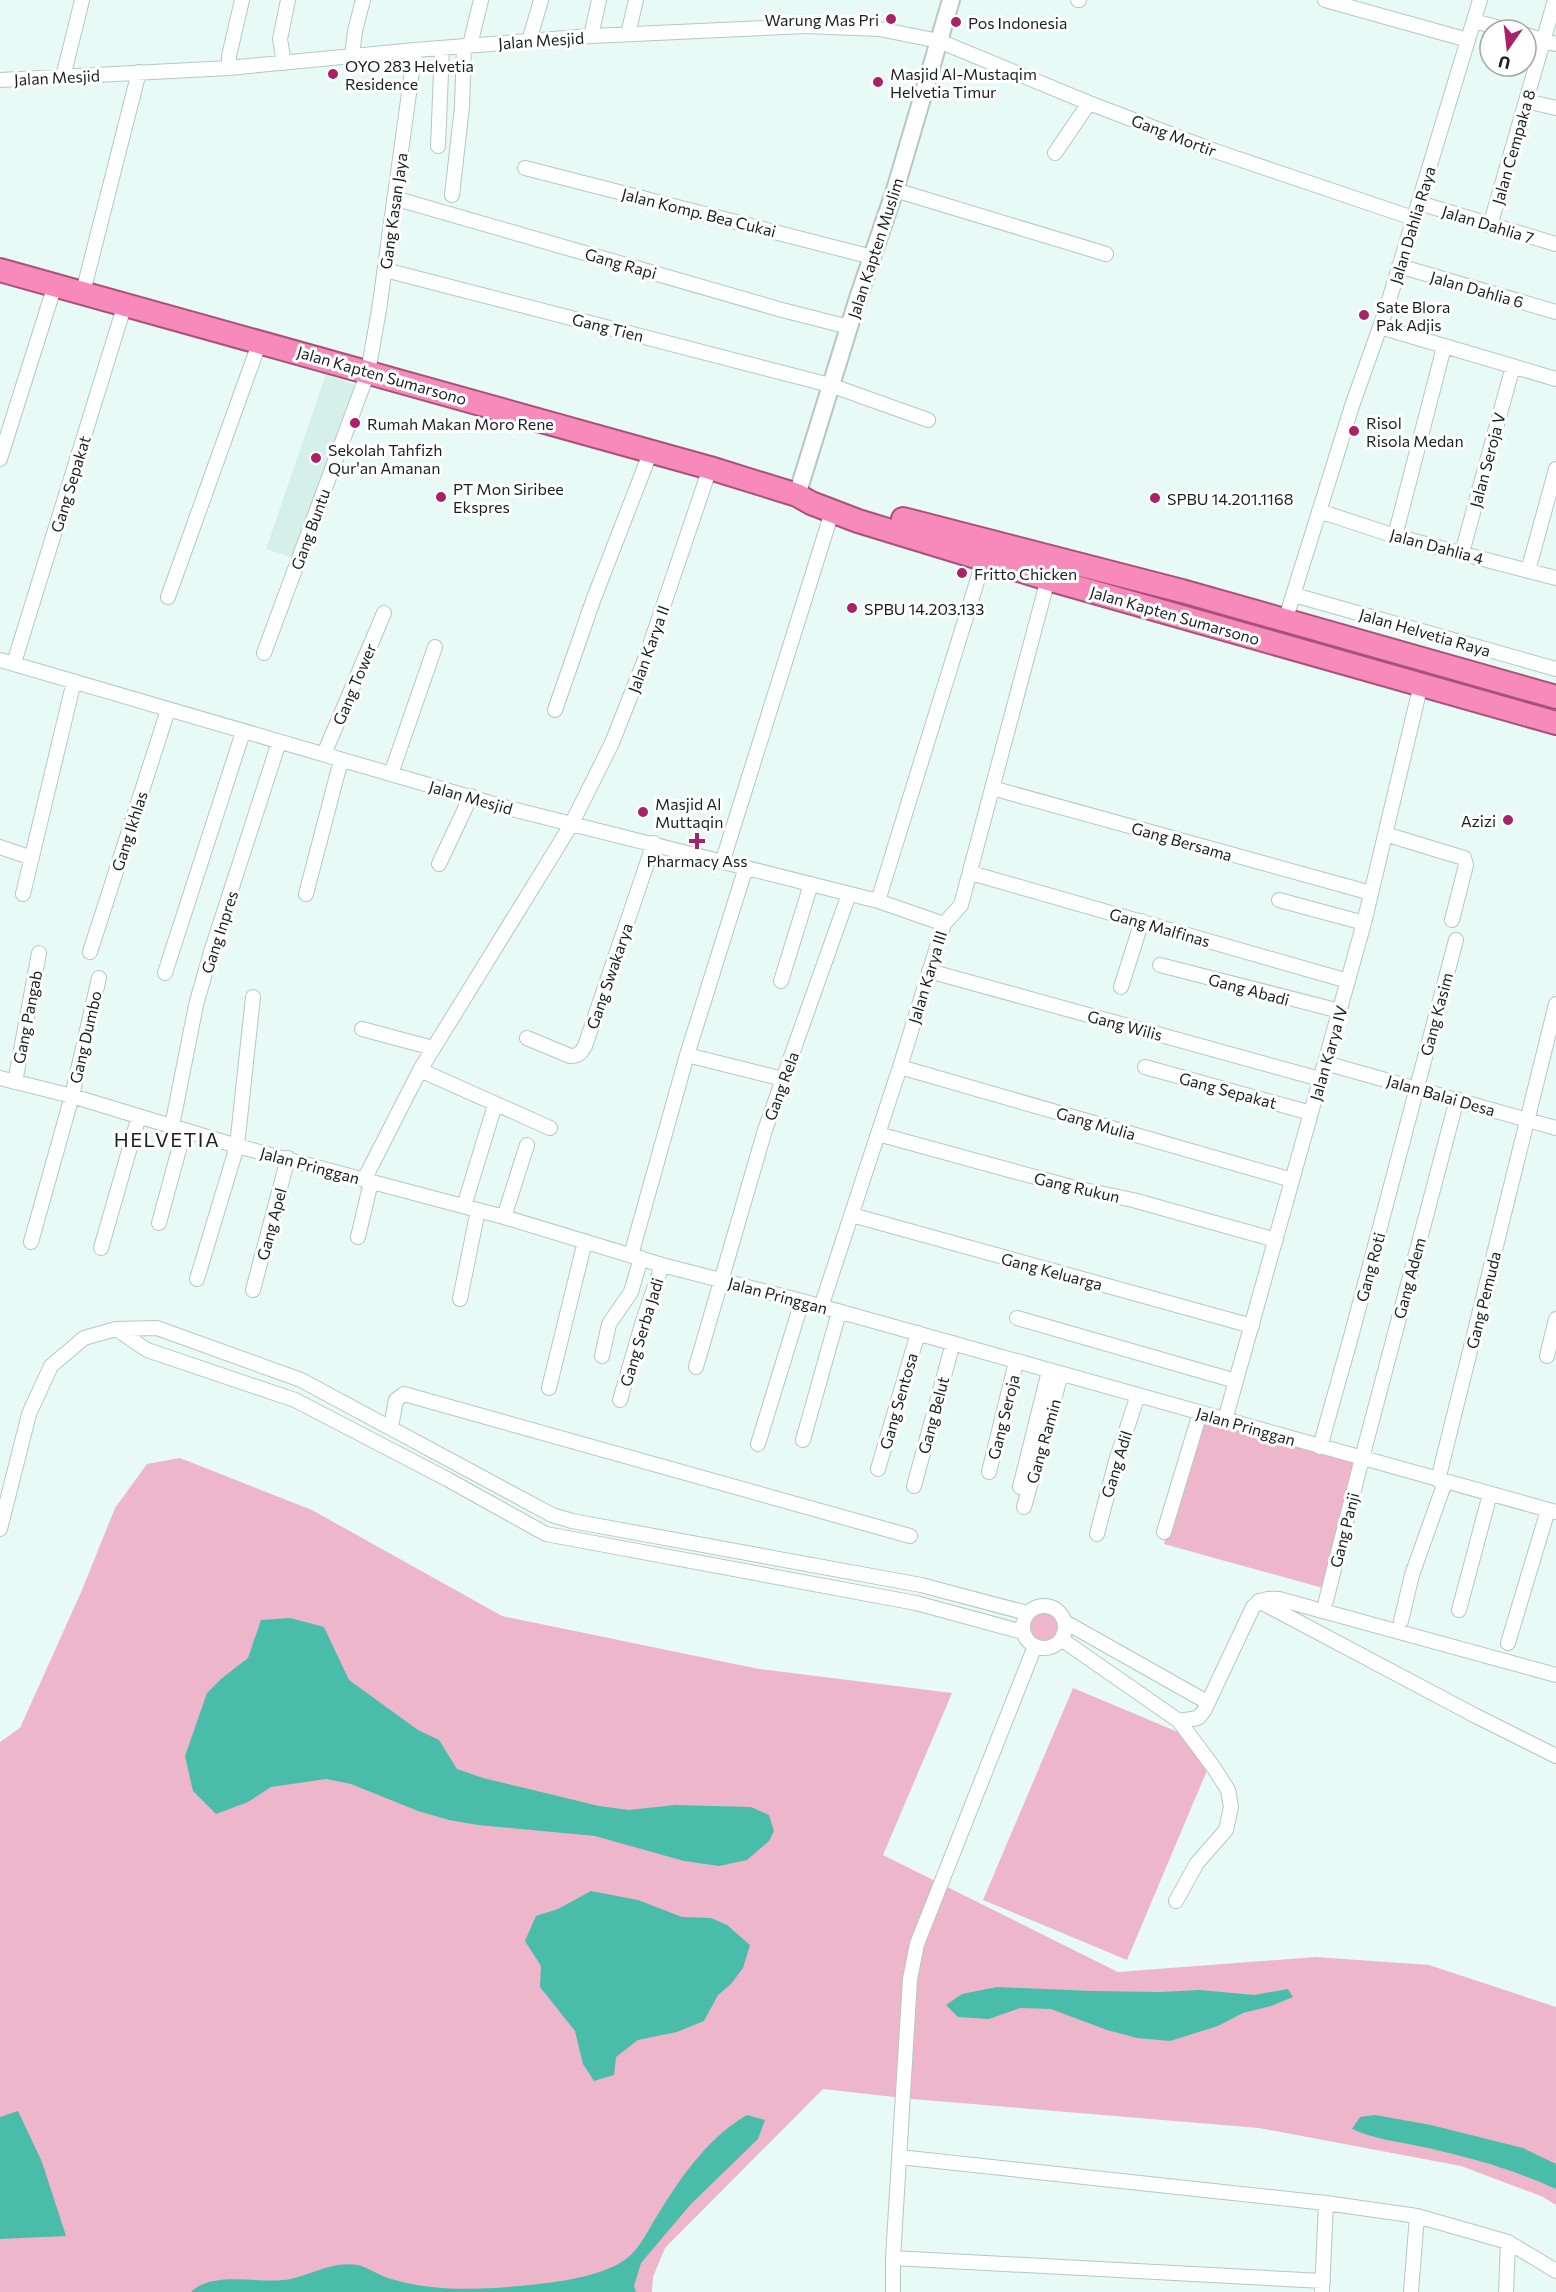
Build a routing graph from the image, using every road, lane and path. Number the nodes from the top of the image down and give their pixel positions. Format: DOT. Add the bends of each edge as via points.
graph roads {
  1 [pos="82,0"];
  2 [pos="242,0"];
  3 [pos="288,0"];
  4 [pos="363,0"];
  5 [pos="481,0"];
  6 [pos="541,0"];
  7 [pos="599,0"];
  8 [pos="636,0"];
  9 [pos="951,0"];
  10 [pos="1325,0"];
  11 [pos="1480,0"];
  12 [pos="1555,0"];
  13 [pos="1474,21"];
  14 [pos="1478,22"];
  15 [pos="628,34"];
  16 [pos="591,36"];
  17 [pos="939,40"];
  18 [pos="1468,40"];
  19 [pos="529,41"];
  20 [pos="1550,42"];
  21 [pos="467,46"];
  22 [pos="442,48"];
  23 [pos="415,50"];
  24 [pos="352,56"];
  25 [pos="284,63"];
  26 [pos="229,69"];
  27 [pos="139,72"];
  28 [pos="63,77"];
  29 [pos="0,80"];
  30 [pos="1526,101"];
  31 [pos="1089,103"];
  32 [pos="438,105"];
  33 [pos="462,107"];
  34 [pos="1556,108"];
  35 [pos="438,146"];
  36 [pos="1055,153"];
  37 [pos="525,168"];
  38 [pos="895,190"];
  39 [pos="452,195"];
  40 [pos="394,198"];
  41 [pos="1419,203"];
  42 [pos="1413,218"];
  43 [pos="1490,226"];
  44 [pos="1556,243"];
  45 [pos="1106,254"];
  46 [pos="872,256"];
  47 [pos="1399,266"];
  48 [pos="0,270"];
  49 [pos="385,270"];
  50 [pos="56,285"];
  51 [pos="83,292"];
  52 [pos="125,304"];
  53 [pos="1556,312"];
  54 [pos="849,327"];
  55 [pos="1380,327"];
  56 [pos="260,341"];
  57 [pos="1444,347"];
  58 [pos="1513,366"];
  59 [pos="368,372"];
  60 [pos="1556,379"];
  61 [pos="830,385"];
  62 [pos="928,420"];
  63 [pos="651,451"];
  64 [pos="0,459"];
  65 [pos="710,468"];
  66 [pos="1556,469"];
  67 [pos="797,495"];
  68 [pos="1551,509"];
  69 [pos="1319,511"];
  70 [pos="832,512"];
  71 [pos="1395,536"];
  72 [pos="1462,553"];
  73 [pos="984,559"];
  74 [pos="1528,570"];
  75 [pos="1556,578"];
  76 [pos="1047,579"];
  77 [pos="1294,595"];
  78 [pos="168,597"];
  79 [pos="384,613"];
  80 [pos="1285,621"];
  81 [pos="435,647"];
  82 [pos="264,652"];
  83 [pos="7,662"];
  84 [pos="1556,669"];
  85 [pos="74,681"];
  86 [pos="1421,684"];
  87 [pos="1556,697"];
  88 [pos="555,710"];
  89 [pos="168,711"];
  90 [pos="1556,723"];
  91 [pos="243,732"];
  92 [pos="279,742"];
  93 [pos="324,754"];
  94 [pos="341,760"];
  95 [pos="391,774"];
  96 [pos="992,788"];
  97 [pos="471,796"];
  98 [pos="571,825"];
  99 [pos="1385,834"];
  100 [pos="654,843"];
  101 [pos="0,847"];
  102 [pos="32,858"];
  103 [pos="723,860"];
  104 [pos="439,864"];
  105 [pos="746,867"];
  106 [pos="971,873"];
  107 [pos="811,884"];
  108 [pos="1371,893"];
  109 [pos="23,894"];
  110 [pos="306,894"];
  111 [pos="849,894"];
  112 [pos="1279,900"];
  113 [pos="878,901"];
  114 [pos="1452,920"];
  115 [pos="1142,921"];
  116 [pos="1364,923"];
  117 [pos="944,924"];
  118 [pos="1456,940"];
  119 [pos="90,952"];
  120 [pos="39,953"];
  121 [pos="1160,965"];
  122 [pos="929,971"];
  123 [pos="165,973"];
  124 [pos="99,978"];
  125 [pos="781,981"];
  126 [pos="1348,981"];
  127 [pos="1121,987"];
  128 [pos="253,997"];
  129 [pos="1556,1004"];
  130 [pos="1340,1011"];
  131 [pos="362,1029"];
  132 [pos="527,1038"];
  133 [pos="433,1048"];
  134 [pos="687,1055"];
  135 [pos="1325,1063"];
  136 [pos="900,1066"];
  137 [pos="1145,1067"];
  138 [pos="420,1070"];
  139 [pos="0,1078"];
  140 [pos="783,1079"];
  141 [pos="1320,1079"];
  142 [pos="15,1082"];
  143 [pos="1417,1088"];
  144 [pos="72,1096"];
  145 [pos="1457,1099"];
  146 [pos="495,1105"];
  147 [pos="1311,1113"];
  148 [pos="139,1116"];
  149 [pos="1527,1119"];
  150 [pos="178,1128"];
  151 [pos="550,1128"];
  152 [pos="1556,1128"];
  153 [pos="878,1134"];
  154 [pos="527,1145"];
  155 [pos="237,1146"];
  156 [pos="288,1158"];
  157 [pos="1292,1180"];
  158 [pos="368,1181"];
  159 [pos="464,1206"];
  160 [pos="478,1210"];
  161 [pos="852,1215"];
  162 [pos="504,1217"];
  163 [pos="159,1223"];
  164 [pos="358,1237"];
  165 [pos="1276,1240"];
  166 [pos="585,1241"];
  167 [pos="31,1242"];
  168 [pos="101,1248"];
  169 [pos="636,1257"];
  170 [pos="662,1265"];
  171 [pos="197,1279"];
  172 [pos="722,1280"];
  173 [pos="253,1290"];
  174 [pos="460,1299"];
  175 [pos="802,1301"];
  176 [pos="821,1307"];
  177 [pos="838,1312"];
  178 [pos="1017,1318"];
  179 [pos="1556,1319"];
  180 [pos="1252,1326"];
  181 [pos="116,1329"];
  182 [pos="918,1333"];
  183 [pos="953,1344"];
  184 [pos="602,1356"];
  185 [pos="1547,1356"];
  186 [pos="1016,1362"];
  187 [pos="696,1367"];
  188 [pos="1055,1373"];
  189 [pos="1236,1381"];
  190 [pos="549,1388"];
  191 [pos="1138,1395"];
  192 [pos="620,1400"];
  193 [pos="1200,1413"];
  194 [pos="1225,1420"];
  195 [pos="391,1427"];
  196 [pos="803,1440"];
  197 [pos="758,1444"];
  198 [pos="1320,1447"];
  199 [pos="1362,1458"];
  200 [pos="459,1463"];
  201 [pos="878,1469"];
  202 [pos="989,1472"];
  203 [pos="447,1479"];
  204 [pos="1442,1481"];
  205 [pos="914,1486"];
  206 [pos="1020,1487"];
  207 [pos="1490,1494"];
  208 [pos="3,1501"];
  209 [pos="1024,1508"];
  210 [pos="1552,1511"];
  211 [pos="0,1529"];
  212 [pos="1164,1532"];
  213 [pos="1097,1534"];
  214 [pos="910,1536"];
  215 [pos="738,1551"];
  216 [pos="735,1570"];
  217 [pos="1259,1601"];
  218 [pos="1326,1601"];
  219 [pos="1459,1610"];
  220 [pos="1027,1613"];
  221 [pos="1401,1621"];
  222 [pos="1065,1622"];
  223 [pos="1023,1632"];
  224 [pos="1061,1640"];
  225 [pos="1508,1643"];
  226 [pos="1035,1646"];
  227 [pos="1556,1675"];
  228 [pos="1207,1702"];
  229 [pos="1179,1721"];
  230 [pos="1556,1756"];
  231 [pos="1176,1901"];
  232 [pos="899,2157"];
  233 [pos="1326,2203"];
  234 [pos="1417,2216"];
  235 [pos="1508,2242"];
  236 [pos="893,2258"];
  237 [pos="1556,2271"];
  238 [pos="1322,2287"];
  239 [pos="893,2292"];
  240 [pos="1411,2292"];
  241 [pos="1506,2292"];
  1 -- 28 [label="street"];
  2 -- 26 [label="street"];
  3 -- 25 [label="street" via="280,39"];
  4 -- 24 [label="street"];
  5 -- 21 [label="street"];
  6 -- 19 [label="street"];
  7 -- 16 [label="street"];
  8 -- 15 [label="street"];
  9 -- 17 [label="street, Jalan Kapten Muslim"];
  10 -- 18 [label="street"];
  11 -- 13 [label="street, Jalan Dahlia Raya"];
  12 -- 20 [label="street, Jalan Cempaka 8"];
  13 -- 14 [label="street"];
  13 -- 18 [label="street, Jalan Dahlia Raya"];
  15 -- 16 [label="street, Jalan Mesjid"];
  15 -- 17 [label="street, Jalan Mesjid" via="838,26"];
  16 -- 19 [label="street, Jalan Mesjid"];
  17 -- 31 [label="street, Gang Mortir"];
  17 -- 38 [label="street, Jalan Kapten Muslim"];
  18 -- 41 [label="street, Jalan Dahlia Raya"];
  19 -- 21 [label="street, Jalan Mesjid"];
  20 -- 30 [label="street, Jalan Cempaka 8"];
  21 -- 22 [label="street, Jalan Mesjid"];
  21 -- 33 [label="street"];
  22 -- 23 [label="street, Jalan Mesjid"];
  22 -- 32 [label="street"];
  23 -- 24 [label="street, Jalan Mesjid"];
  23 -- 40 [label="street, Gang Kasan Jaya"];
  24 -- 25 [label="street, Jalan Mesjid"];
  25 -- 26 [label="street, Jalan Mesjid"];
  26 -- 27 [label="street, Jalan Mesjid"];
  27 -- 28 [label="street, Jalan Mesjid"];
  27 -- 51 [label="street"];
  28 -- 29 [label="street, Jalan Mesjid"];
  30 -- 34 [label="street"];
  30 -- 43 [label="street, Jalan Cempaka 8"];
  31 -- 36 [label="street"];
  31 -- 42 [label="street, Gang Mortir" via="1215,151"];
  32 -- 33 [label="street"];
  32 -- 35 [label="street"];
  33 -- 39 [label="street"];
  37 -- 46 [label="street, Jalan Komp. Bea Cukai"];
  38 -- 45 [label="street"];
  38 -- 46 [label="street, Jalan Kapten Muslim"];
  40 -- 49 [label="street, Gang Kasan Jaya"];
  40 -- 54 [label="street, Gang Rapi"];
  41 -- 42 [label="street, Jalan Dahlia Raya"];
  41 -- 43 [label="street, Jalan Dahlia 7"];
  42 -- 47 [label="street, Jalan Dahlia Raya"];
  43 -- 44 [label="street, Jalan Dahlia 7"];
  46 -- 54 [label="street, Jalan Kapten Muslim"];
  47 -- 53 [label="street, Jalan Dahlia 6"];
  47 -- 55 [label="street, Jalan Dahlia Raya"];
  48 -- 50 [label="highway, Jalan Kapten Sumarsono"];
  49 -- 59 [label="street, Gang Kasan Jaya"];
  49 -- 61 [label="street, Gang Tien"];
  50 -- 51 [label="highway, Jalan Kapten Sumarsono"];
  50 -- 64 [label="street"];
  51 -- 52 [label="highway, Jalan Kapten Sumarsono"];
  52 -- 56 [label="highway, Jalan Kapten Sumarsono"];
  52 -- 83 [label="street, Gang Sepakat"];
  54 -- 61 [label="street, Jalan Kapten Muslim"];
  55 -- 57 [label="street"];
  55 -- 69 [label="street, Jalan Dahlia Raya"];
  56 -- 59 [label="highway, Jalan Kapten Sumarsono"];
  56 -- 78 [label="street"];
  57 -- 58 [label="street"];
  57 -- 71 [label="street"];
  58 -- 60 [label="street"];
  58 -- 72 [label="street, Jalan Seroja V"];
  59 -- 63 [label="highway, Jalan Kapten Sumarsono"];
  59 -- 82 [label="street, Gang Buntu"];
  61 -- 62 [label="street, Gang Tien"];
  61 -- 67 [label="street, Jalan Kapten Muslim"];
  63 -- 65 [label="highway, Jalan Kapten Sumarsono"];
  63 -- 88 [label="street"];
  65 -- 67 [label="highway, Jalan Kapten Sumarsono"];
  65 -- 98 [label="street, Jalan Karya II" via="647,654 612,743"];
  66 -- 68 [label="street"];
  67 -- 70 [label="highway, Jalan Kapten Sumarsono"];
  67 -- 80 [label="highway, Jalan Kapten Sumarsono" via="814,493"];
  68 -- 74 [label="street"];
  69 -- 71 [label="street, Jalan Dahlia 4"];
  69 -- 77 [label="street, Jalan Dahlia Raya"];
  70 -- 73 [label="highway, Jalan Kapten Sumarsono"];
  70 -- 103 [label="street"];
  71 -- 72 [label="street, Jalan Dahlia 4"];
  72 -- 74 [label="street, Jalan Dahlia 4"];
  73 -- 76 [label="highway, Jalan Kapten Sumarsono"];
  73 -- 113 [label="street"];
  74 -- 75 [label="street, Jalan Dahlia 4"];
  76 -- 86 [label="highway, Jalan Kapten Sumarsono"];
  76 -- 96 [label="street, Jalan Karya III"];
  77 -- 80 [label="street, Jalan Dahlia Raya"];
  77 -- 84 [label="street, Jalan Helvetia Raya"];
  79 -- 93 [label="street, Gang Tower"];
  80 -- 87 [label="highway, Jalan Kapten Sumarsono"];
  81 -- 95 [label="street"];
  83 -- 85 [label="street, Jalan Mesjid"];
  85 -- 89 [label="street, Jalan Mesjid"];
  85 -- 102 [label="street"];
  86 -- 90 [label="highway, Jalan Kapten Sumarsono"];
  86 -- 99 [label="street, Jalan Karya IV"];
  89 -- 91 [label="street, Jalan Mesjid"];
  89 -- 119 [label="street, Gang Ikhlas"];
  91 -- 92 [label="street, Jalan Mesjid"];
  91 -- 123 [label="street"];
  92 -- 93 [label="street, Jalan Mesjid"];
  92 -- 150 [label="street, Gang Inpres" via="199,994"];
  93 -- 94 [label="street, Jalan Mesjid"];
  94 -- 95 [label="street, Jalan Mesjid"];
  94 -- 110 [label="street"];
  95 -- 97 [label="street, Jalan Mesjid"];
  96 -- 106 [label="street, Jalan Karya III"];
  96 -- 108 [label="street, Gang Bersama"];
  97 -- 98 [label="street, Jalan Mesjid"];
  97 -- 104 [label="street"];
  98 -- 100 [label="street, Jalan Mesjid"];
  98 -- 133 [label="street, Jalan Karya II"];
  99 -- 108 [label="street, Jalan Karya IV"];
  99 -- 114 [label="street" via="1464,858 1466,865"];
  100 -- 103 [label="street, Jalan Mesjid"];
  100 -- 132 [label="street, Gang Swakarya" via="585,1046 576,1056 570,1056"];
  101 -- 102 [label="street"];
  102 -- 109 [label="street"];
  103 -- 105 [label="street, Jalan Mesjid"];
  105 -- 107 [label="street, Jalan Mesjid"];
  105 -- 134 [label="street"];
  106 -- 115 [label="street, Gang Malfinas"];
  106 -- 117 [label="street, Jalan Karya III" via="961,905"];
  107 -- 111 [label="street, Jalan Mesjid"];
  107 -- 125 [label="street"];
  108 -- 116 [label="street, Jalan Karya IV"];
  111 -- 113 [label="street, Jalan Mesjid"];
  111 -- 140 [label="street, Gang Rela"];
  112 -- 116 [label="street"];
  113 -- 117 [label="street, Jalan Mesjid"];
  115 -- 126 [label="street, Gang Malfinas"];
  115 -- 127 [label="street"];
  116 -- 126 [label="street, Jalan Karya IV"];
  117 -- 122 [label="street, Jalan Karya III"];
  118 -- 143 [label="street, Gang Kasim"];
  120 -- 142 [label="street, Gang Pangab"];
  121 -- 130 [label="street, Gang Abadi"];
  122 -- 136 [label="street, Jalan Karya III"];
  122 -- 141 [label="street, Gang Wilis"];
  124 -- 144 [label="street, Gang Dumbo"];
  126 -- 130 [label="street, Jalan Karya IV"];
  128 -- 155 [label="street"];
  129 -- 149 [label="street, Gang Pemuda"];
  130 -- 135 [label="street, Jalan Karya IV"];
  131 -- 133 [label="street"];
  133 -- 138 [label="street, Jalan Karya II"];
  134 -- 140 [label="street"];
  134 -- 169 [label="street"];
  135 -- 141 [label="street, Jalan Karya IV"];
  135 -- 143 [label="street, Jalan Balai Desa"];
  136 -- 153 [label="street, Jalan Karya III"];
  136 -- 157 [label="street, Gang Mulia"];
  137 -- 147 [label="street, Gang Sepakat"];
  138 -- 146 [label="street"];
  138 -- 158 [label="street, Jalan Karya II"];
  139 -- 142 [label="street, Jalan Pringgan"];
  140 -- 172 [label="street, Gang Rela"];
  141 -- 147 [label="street, Jalan Karya IV"];
  142 -- 144 [label="street, Jalan Pringgan"];
  143 -- 145 [label="street, Jalan Balai Desa"];
  143 -- 198 [label="street, Gang Roti"];
  144 -- 148 [label="street, Jalan Pringgan"];
  144 -- 167 [label="street, Gang Dumbo"];
  145 -- 149 [label="street, Jalan Balai Desa"];
  145 -- 199 [label="street, Gang Adem"];
  146 -- 151 [label="street"];
  146 -- 159 [label="street"];
  147 -- 157 [label="street, Jalan Karya IV"];
  148 -- 150 [label="street, Jalan Pringgan"];
  148 -- 168 [label="street"];
  149 -- 152 [label="street, Jalan Balai Desa"];
  149 -- 204 [label="street, Gang Pemuda"];
  150 -- 155 [label="street, Jalan Pringgan"];
  150 -- 163 [label="street, Gang Inpres"];
  153 -- 161 [label="street, Jalan Karya III"];
  153 -- 165 [label="street, Gang Rukun"];
  154 -- 162 [label="street"];
  155 -- 156 [label="street, Jalan Pringgan"];
  155 -- 171 [label="street"];
  156 -- 158 [label="street, Jalan Pringgan"];
  156 -- 173 [label="street, Gang Apel"];
  157 -- 165 [label="street, Jalan Karya IV"];
  158 -- 159 [label="street, Jalan Pringgan"];
  158 -- 164 [label="street, Jalan Karya II"];
  159 -- 160 [label="street, Jalan Pringgan"];
  160 -- 162 [label="street, Jalan Pringgan"];
  160 -- 174 [label="street"];
  161 -- 176 [label="street, Jalan Karya III"];
  161 -- 180 [label="street, Gang Keluarga"];
  162 -- 166 [label="street, Jalan Pringgan"];
  165 -- 180 [label="street, Jalan Karya IV"];
  166 -- 169 [label="street, Jalan Pringgan"];
  166 -- 190 [label="street"];
  169 -- 170 [label="street, Jalan Pringgan"];
  169 -- 184 [label="street" via="631,1292 609,1324"];
  170 -- 172 [label="street, Jalan Pringgan"];
  170 -- 192 [label="street, Gang Serba Jadi"];
  172 -- 175 [label="street, Jalan Pringgan"];
  172 -- 187 [label="street, Gang Rela"];
  175 -- 176 [label="street, Jalan Pringgan"];
  175 -- 197 [label="street"];
  176 -- 177 [label="street, Jalan Pringgan"];
  177 -- 182 [label="street, Jalan Pringgan"];
  177 -- 196 [label="street"];
  178 -- 189 [label="street"];
  179 -- 185 [label="street"];
  180 -- 189 [label="street, Jalan Karya IV"];
  181 -- 195 [label="street" via="157,1328 301,1380"];
  181 -- 203 [label="street" via="147,1350 295,1400"];
  181 -- 208 [label="street" via="84,1338 51,1366 29,1414"];
  182 -- 183 [label="street, Jalan Pringgan"];
  182 -- 201 [label="street, Gang Sentosa"];
  183 -- 186 [label="street, Jalan Pringgan"];
  183 -- 205 [label="street, Gang Belut"];
  186 -- 188 [label="street, Jalan Pringgan"];
  186 -- 202 [label="street, Gang Seroja"];
  188 -- 191 [label="street, Jalan Pringgan"];
  188 -- 206 [label="street"];
  188 -- 209 [label="street, Gang Ramin"];
  189 -- 194 [label="street, Jalan Karya IV"];
  191 -- 193 [label="street, Jalan Pringgan"];
  191 -- 213 [label="street, Gang Adil"];
  193 -- 194 [label="street, Jalan Pringgan"];
  193 -- 212 [label="street"];
  194 -- 198 [label="street, Jalan Pringgan"];
  195 -- 200 [label="street"];
  195 -- 214 [label="street" via="396,1400 404,1394"];
  198 -- 199 [label="street, Jalan Pringgan"];
  199 -- 204 [label="street, Jalan Pringgan"];
  199 -- 218 [label="street, Gang Panji"];
  200 -- 203 [label="street"];
  200 -- 215 [label="street" via="552,1515"];
  203 -- 216 [label="street" via="546,1534"];
  204 -- 207 [label="street, Jalan Pringgan"];
  204 -- 221 [label="street, Gang Pemuda"];
  207 -- 210 [label="street, Jalan Pringgan"];
  207 -- 219 [label="street"];
  208 -- 211 [label="street"];
  210 -- 225 [label="street"];
  215 -- 216 [label="street"];
  215 -- 220 [label="street" via="921,1585"];
  216 -- 223 [label="street" via="916,1603"];
  217 -- 227 [label="street" via="1279,1599"];
  217 -- 228 [label="street"];
  217 -- 230 [label="street"];
  220 -- 222 [label="street" via="1039,1606 1052,1607"];
  220 -- 223 [label="street"];
  222 -- 224 [label="street"];
  222 -- 228 [label="street"];
  223 -- 226 [label="street"];
  224 -- 226 [label="street" via="1049,1647"];
  224 -- 229 [label="street"];
  226 -- 232 [label="street" via="917,1944 910,1978"];
  228 -- 229 [label="street" via="1198,1718"];
  229 -- 231 [label="street" via="1228,1790 1231,1806 1226,1830 1197,1863"];
  232 -- 233 [label="street"];
  232 -- 236 [label="street"];
  233 -- 234 [label="street"];
  233 -- 238 [label="street"];
  234 -- 235 [label="street"];
  234 -- 240 [label="street"];
  235 -- 237 [label="street"];
  235 -- 241 [label="street"];
  236 -- 238 [label="street"];
  236 -- 239 [label="street"];
}
